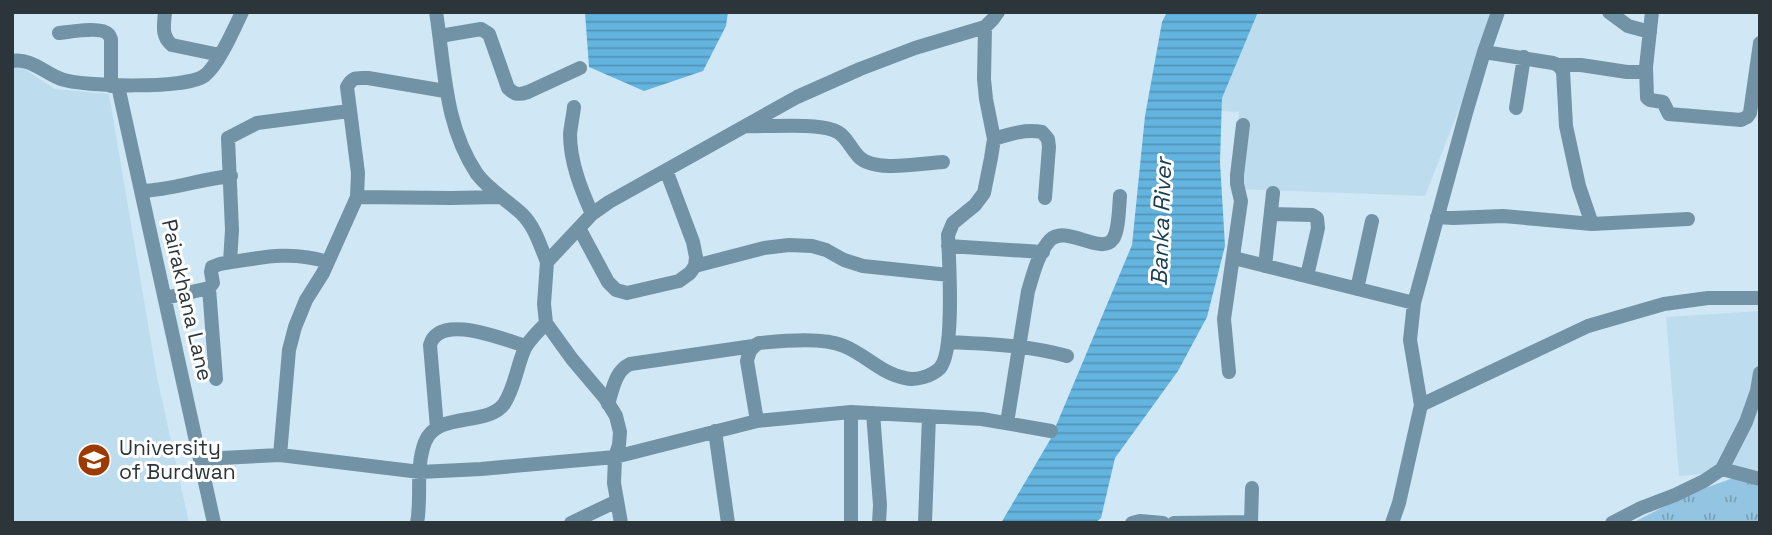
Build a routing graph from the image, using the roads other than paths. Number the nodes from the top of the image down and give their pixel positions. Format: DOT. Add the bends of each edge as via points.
graph roads {
  1 [pos="165,12"];
  2 [pos="242,12"];
  3 [pos="436,12"];
  4 [pos="998,12"];
  5 [pos="1498,12"];
  6 [pos="1609,12"];
  7 [pos="1653,12"];
  8 [pos="985,27"];
  9 [pos="1650,32"];
  10 [pos="59,33"];
  11 [pos="440,36"];
  12 [pos="1760,43"];
  13 [pos="1484,52"];
  14 [pos="220,55"];
  15 [pos="1524,57"];
  16 [pos="12,61"];
  17 [pos="1558,65"];
  18 [pos="1646,67"];
  19 [pos="580,68"];
  20 [pos="115,86"];
  21 [pos="445,90"];
  22 [pos="574,107"];
  23 [pos="1516,108"];
  24 [pos="349,111"];
  25 [pos="1243,125"];
  26 [pos="746,127"];
  27 [pos="994,139"];
  28 [pos="943,162"];
  29 [pos="666,170"];
  30 [pos="231,176"];
  31 [pos="141,191"];
  32 [pos="1273,193"];
  33 [pos="1120,196"];
  34 [pos="357,197"];
  35 [pos="500,197"];
  36 [pos="1045,198"];
  37 [pos="592,214"];
  38 [pos="1271,214"];
  39 [pos="1437,217"];
  40 [pos="1688,219"];
  41 [pos="1372,221"];
  42 [pos="1592,224"];
  43 [pos="579,228"];
  44 [pos="948,246"];
  45 [pos="1043,252"];
  46 [pos="1234,258"];
  47 [pos="230,262"];
  48 [pos="328,262"];
  49 [pos="547,262"];
  50 [pos="695,266"];
  51 [pos="1265,266"];
  52 [pos="949,275"];
  53 [pos="1307,276"];
  54 [pos="209,288"];
  55 [pos="1357,289"];
  56 [pos="165,298"];
  57 [pos="1760,298"];
  58 [pos="1414,303"];
  59 [pos="546,323"];
  60 [pos="948,342"];
  61 [pos="526,346"];
  62 [pos="753,346"];
  63 [pos="1019,346"];
  64 [pos="1067,356"];
  65 [pos="1228,372"];
  66 [pos="1760,373"];
  67 [pos="216,379"];
  68 [pos="608,404"];
  69 [pos="1421,405"];
  70 [pos="851,412"];
  71 [pos="873,413"];
  72 [pos="929,416"];
  73 [pos="757,421"];
  74 [pos="1007,423"];
  75 [pos="437,428"];
  76 [pos="715,431"];
  77 [pos="1051,431"];
  78 [pos="280,455"];
  79 [pos="615,457"];
  80 [pos="201,459"];
  81 [pos="1722,469"];
  82 [pos="419,472"];
  83 [pos="1760,479"];
  84 [pos="1252,488"];
  85 [pos="617,501"];
  86 [pos="1251,522"];
  87 [pos="214,523"];
  88 [pos="417,523"];
  89 [pos="571,523"];
  90 [pos="621,523"];
  91 [pos="728,523"];
  92 [pos="851,523"];
  93 [pos="879,523"];
  94 [pos="925,523"];
  95 [pos="1132,523"];
  96 [pos="1163,523"];
  97 [pos="1174,523"];
  98 [pos="1392,523"];
  99 [pos="1612,523"];
  1 -- 14 [label="street" via="164,34 172,45"];
  2 -- 14 [label="street"];
  3 -- 11 [label="street"];
  4 -- 8 [label="street"];
  5 -- 13 [label="street"];
  6 -- 9 [label="street" via="1628,26"];
  7 -- 9 [label="street"];
  8 -- 26 [label="street" via="860,69 797,97"];
  8 -- 27 [label="street" via="984,79"];
  9 -- 18 [label="street"];
  10 -- 20 [label="street, Pairakhana Lane" via="98,30 109,34"];
  11 -- 19 [label="street" via="485,30 513,94 528,92"];
  11 -- 21 [label="street"];
  12 -- 18 [label="street" via="1749,113 1741,120 1669,114 1663,102 1647,98"];
  13 -- 15 [label="street"];
  13 -- 39 [label="street"];
  14 -- 20 [label="street" via="202,79"];
  15 -- 17 [label="street"];
  15 -- 23 [label="street"];
  16 -- 20 [label="street" via="36,65 59,79"];
  17 -- 18 [label="street" via="1635,73"];
  17 -- 42 [label="street" via="1564,78 1566,126"];
  20 -- 31 [label="street, Pairakhana Lane"];
  21 -- 24 [label="street" via="357,78 347,87"];
  21 -- 35 [label="street" via="463,150 479,176"];
  22 -- 37 [label="street" via="571,146"];
  24 -- 30 [label="street" via="257,123 230,136"];
  24 -- 34 [label="street"];
  25 -- 46 [label="street"];
  26 -- 28 [label="street" via="834,130 861,159 872,164"];
  26 -- 29 [label="street"];
  27 -- 36 [label="street" via="1016,132 1042,132 1049,147"];
  27 -- 44 [label="street" via="984,193 953,223"];
  29 -- 37 [label="street"];
  29 -- 50 [label="street" via="693,243"];
  30 -- 31 [label="street"];
  30 -- 47 [label="street"];
  31 -- 56 [label="street, Pairakhana Lane"];
  32 -- 38 [label="street"];
  33 -- 45 [label="street" via="1114,239 1100,244 1059,236 1051,239"];
  34 -- 35 [label="street"];
  34 -- 48 [label="street"];
  35 -- 49 [label="street" via="532,226"];
  37 -- 43 [label="street"];
  38 -- 51 [label="street"];
  38 -- 53 [label="street" via="1317,218"];
  39 -- 42 [label="street" via="1503,216"];
  39 -- 58 [label="street"];
  40 -- 42 [label="street"];
  41 -- 55 [label="street"];
  43 -- 49 [label="street"];
  43 -- 50 [label="street" via="616,290 627,293 679,281"];
  44 -- 45 [label="street"];
  44 -- 52 [label="street"];
  45 -- 63 [label="street" via="1028,291"];
  46 -- 51 [label="street"];
  46 -- 65 [label="street" via="1224,319"];
  47 -- 48 [label="street" via="288,254"];
  47 -- 54 [label="street" via="212,267"];
  48 -- 78 [label="street" via="306,300 289,350"];
  49 -- 59 [label="street"];
  50 -- 52 [label="street" via="789,245 826,250 863,267"];
  51 -- 53 [label="street"];
  52 -- 60 [label="street"];
  53 -- 55 [label="street"];
  54 -- 56 [label="street"];
  54 -- 67 [label="street"];
  55 -- 58 [label="street"];
  56 -- 80 [label="street, Pairakhana Lane"];
  57 -- 69 [label="street" via="1664,304 1588,326"];
  58 -- 69 [label="street" via="1410,340"];
  59 -- 61 [label="street"];
  59 -- 68 [label="street"];
  60 -- 62 [label="street" via="940,367 925,377 908,379 844,346 820,341"];
  60 -- 63 [label="street"];
  61 -- 75 [label="street" via="498,410"];
  61 -- 75 [label="street" via="458,328 437,333 430,345"];
  62 -- 68 [label="street" via="630,363 618,373"];
  62 -- 73 [label="street" via="747,361"];
  63 -- 64 [label="street"];
  63 -- 74 [label="street"];
  66 -- 81 [label="street" via="1746,422"];
  68 -- 79 [label="street" via="620,432"];
  69 -- 98 [label="street"];
  70 -- 71 [label="street"];
  70 -- 73 [label="street"];
  70 -- 92 [label="street"];
  71 -- 72 [label="street"];
  71 -- 93 [label="street"];
  72 -- 74 [label="street"];
  72 -- 94 [label="street"];
  73 -- 76 [label="street"];
  74 -- 77 [label="street"];
  75 -- 82 [label="street" via="425,443"];
  76 -- 79 [label="street"];
  76 -- 91 [label="street"];
  78 -- 80 [label="street"];
  78 -- 82 [label="street"];
  79 -- 82 [label="street"];
  79 -- 85 [label="street"];
  80 -- 87 [label="street, Pairakhana Lane"];
  81 -- 83 [label="street"];
  81 -- 99 [label="street"];
  82 -- 88 [label="street"];
  84 -- 86 [label="street"];
  85 -- 89 [label="street"];
  85 -- 90 [label="street"];
  86 -- 97 [label="street"];
  95 -- 96 [label="street"];
}
